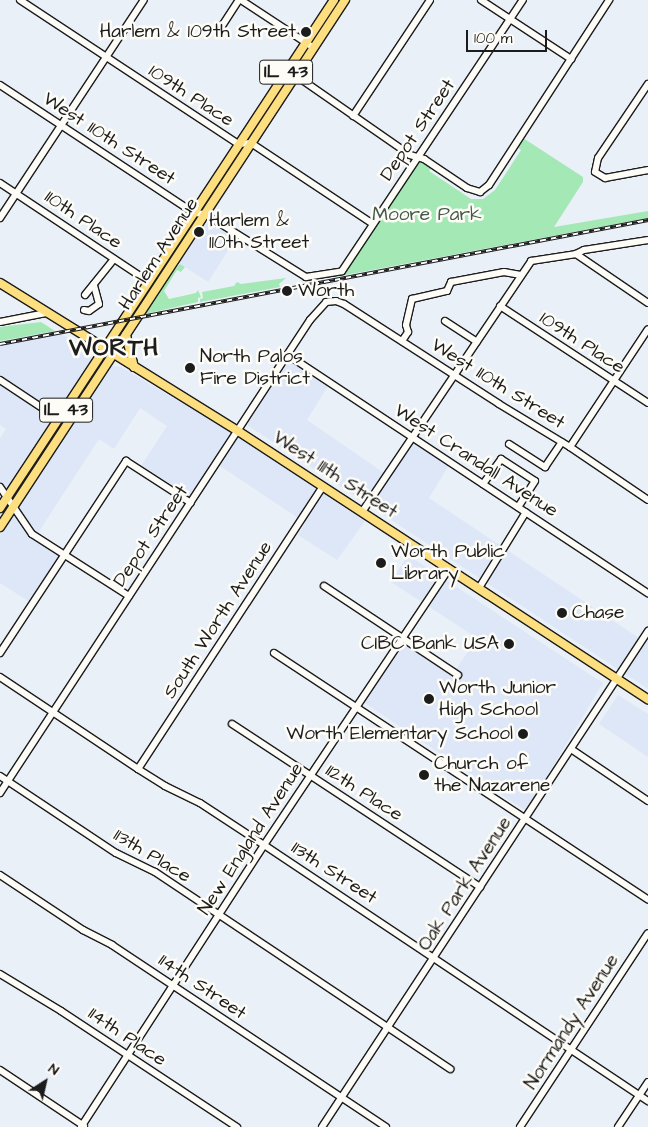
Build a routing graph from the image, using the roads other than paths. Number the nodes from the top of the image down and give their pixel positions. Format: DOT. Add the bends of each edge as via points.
graph roads {
  1 [pos="20,0"];
  2 [pos="144,0"];
  3 [pos="240,0"];
  4 [pos="334,0"];
  5 [pos="345,0"];
  6 [pos="430,0"];
  7 [pos="481,0"];
  8 [pos="523,0"];
  9 [pos="609,0"];
  10 [pos="510,19"];
  11 [pos="220,29"];
  12 [pos="306,42"];
  13 [pos="314,48"];
  14 [pos="106,57"];
  15 [pos="571,58"];
  16 [pos="295,75"];
  17 [pos="648,84"];
  18 [pos="0,85"];
  19 [pos="353,116"];
  20 [pos="61,126"];
  21 [pos="252,142"];
  22 [pos="238,144"];
  23 [pos="417,157"];
  24 [pos="648,170"];
  25 [pos="0,183"];
  26 [pos="16,194"];
  27 [pos="194,213"];
  28 [pos="205,214"];
  29 [pos="0,218"];
  30 [pos="373,224"];
  31 [pos="648,240"];
  32 [pos="576,254"];
  33 [pos="114,259"];
  34 [pos="521,275"];
  35 [pos="306,277"];
  36 [pos="149,282"];
  37 [pos="0,283"];
  38 [pos="94,285"];
  39 [pos="85,295"];
  40 [pos="330,300"];
  41 [pos="648,303"];
  42 [pos="500,306"];
  43 [pos="84,310"];
  44 [pos="46,313"];
  45 [pos="0,322"];
  46 [pos="445,322"];
  47 [pos="648,329"];
  48 [pos="126,335"];
  49 [pos="399,339"];
  50 [pos="477,342"];
  51 [pos="106,350"];
  52 [pos="113,354"];
  53 [pos="288,354"];
  54 [pos="134,367"];
  55 [pos="454,375"];
  56 [pos="0,380"];
  57 [pos="614,381"];
  58 [pos="648,403"];
  59 [pos="59,419"];
  60 [pos="67,424"];
  61 [pos="238,431"];
  62 [pos="412,438"];
  63 [pos="562,442"];
  64 [pos="509,444"];
  65 [pos="570,447"];
  66 [pos="483,484"];
  67 [pos="323,486"];
  68 [pos="0,487"];
  69 [pos="7,497"];
  70 [pos="648,500"];
  71 [pos="191,502"];
  72 [pos="13,506"];
  73 [pos="518,507"];
  74 [pos="0,508"];
  75 [pos="362,512"];
  76 [pos="526,512"];
  77 [pos="0,527"];
  78 [pos="65,555"];
  79 [pos="449,569"];
  80 [pos="324,586"];
  81 [pos="479,588"];
  82 [pos="648,593"];
  83 [pos="129,596"];
  84 [pos="648,631"];
  85 [pos="402,638"];
  86 [pos="0,653"];
  87 [pos="274,654"];
  88 [pos="458,675"];
  89 [pos="0,677"];
  90 [pos="617,679"];
  91 [pos="648,699"];
  92 [pos="355,708"];
  93 [pos="53,713"];
  94 [pos="232,724"];
  95 [pos="571,749"];
  96 [pos="138,770"];
  97 [pos="0,776"];
  98 [pos="310,776"];
  99 [pos="8,781"];
  100 [pos="0,793"];
  101 [pos="648,801"];
  102 [pos="525,820"];
  103 [pos="264,845"];
  104 [pos="0,875"];
  105 [pos="480,887"];
  106 [pos="648,900"];
  107 [pos="219,915"];
  108 [pos="648,933"];
  109 [pos="435,956"];
  110 [pos="0,974"];
  111 [pos="173,985"];
  112 [pos="388,1028"];
  113 [pos="571,1050"];
  114 [pos="128,1055"];
  115 [pos="450,1068"];
  116 [pos="0,1070"];
  117 [pos="648,1082"];
  118 [pos="639,1095"];
  119 [pos="342,1098"];
  120 [pos="648,1100"];
  121 [pos="83,1126"];
  122 [pos="237,1127"];
  123 [pos="322,1127"];
  124 [pos="386,1127"];
  125 [pos="520,1127"];
  126 [pos="618,1127"];
  1 -- 14 [label="street, 109th Place"];
  2 -- 14 [label="street"];
  3 -- 11 [label="street"];
  3 -- 12 [label="street"];
  4 -- 12 [label="main road, Harlem Avenue / IL 43"];
  5 -- 13 [label="main road, Harlem Avenue / IL 43"];
  6 -- 19 [label="street"];
  7 -- 10 [label="street"];
  8 -- 10 [label="street, Depot Street"];
  9 -- 15 [label="street"];
  10 -- 15 [label="street"];
  10 -- 23 [label="street, Depot Street"];
  12 -- 13 [label="street"];
  12 -- 22 [label="main road, Harlem Avenue / IL 43"];
  13 -- 16 [label="main road, Harlem Avenue / IL 43"];
  14 -- 20 [label="street"];
  14 -- 22 [label="street, 109th Place"];
  15 -- 23 [label="street" via="489,185 480,192 472,191"];
  16 -- 19 [label="street"];
  16 -- 21 [label="main road, Harlem Avenue / IL 43"];
  17 -- 24 [label="street" via="598,158 595,172 605,178"];
  18 -- 20 [label="street, West 110th Street"];
  19 -- 23 [label="street"];
  20 -- 26 [label="street"];
  20 -- 27 [label="street, West 110th Street"];
  21 -- 22 [label="street, 109th Place"];
  21 -- 28 [label="main road, Harlem Avenue / IL 43"];
  21 -- 30 [label="street, 109th Place"];
  22 -- 27 [label="main road, Harlem Avenue / IL 43"];
  23 -- 30 [label="street, Depot Street"];
  25 -- 26 [label="street, 110th Place"];
  26 -- 29 [label="street"];
  26 -- 33 [label="street, 110th Place"];
  27 -- 28 [label="street, West 110th Street"];
  27 -- 36 [label="main road, Harlem Avenue / IL 43"];
  28 -- 35 [label="street, West 110th Street"];
  28 -- 48 [label="main road, Harlem Avenue / IL 43"];
  30 -- 35 [label="street, Depot Street" via="342,271"];
  31 -- 32 [label="street"];
  32 -- 34 [label="street" via="530,261"];
  32 -- 41 [label="street"];
  33 -- 36 [label="street, 110th Place"];
  33 -- 38 [label="street"];
  34 -- 42 [label="street"];
  34 -- 49 [label="street" via="504,272 452,282 447,291 412,299 406,324 408,332"];
  36 -- 51 [label="main road, Harlem Avenue / IL 43"];
  37 -- 44 [label="main road, West 111th Street"];
  38 -- 39 [label="street"];
  38 -- 43 [label="street" via="99,304 89,311"];
  40 -- 49 [label="street, West 110th Street" via="344,304"];
  40 -- 53 [label="street, Depot Street" via="320,305"];
  42 -- 50 [label="street"];
  42 -- 57 [label="street, 109th Place"];
  44 -- 45 [label="street"];
  44 -- 51 [label="main road, West 111th Street"];
  46 -- 50 [label="street"];
  47 -- 57 [label="street"];
  48 -- 52 [label="main road, Harlem Avenue / IL 43"];
  48 -- 54 [label="main road"];
  49 -- 55 [label="street, West 110th Street"];
  50 -- 55 [label="street"];
  51 -- 52 [label="main road, West 111th Street"];
  51 -- 59 [label="main road, Harlem Avenue / IL 43"];
  52 -- 54 [label="main road, West 111th Street"];
  52 -- 60 [label="main road, Harlem Avenue / IL 43"];
  53 -- 61 [label="street, Depot Street"];
  53 -- 62 [label="street, West Crandall Avenue"];
  54 -- 61 [label="main road, West 111th Street"];
  55 -- 62 [label="street"];
  55 -- 63 [label="street, West 110th Street"];
  56 -- 59 [label="street"];
  57 -- 58 [label="street, 109th Place"];
  57 -- 65 [label="street"];
  59 -- 60 [label="main road"];
  59 -- 69 [label="main road, Harlem Avenue / IL 43"];
  60 -- 72 [label="main road, Harlem Avenue / IL 43"];
  61 -- 67 [label="main road, West 111th Street"];
  61 -- 71 [label="street, Depot Street"];
  62 -- 66 [label="street, West Crandall Avenue"];
  62 -- 75 [label="street"];
  63 -- 64 [label="street" via="545,467"];
  63 -- 65 [label="street, West 110th Street"];
  65 -- 70 [label="street, West 110th Street"];
  66 -- 73 [label="street, West Crandall Avenue"];
  66 -- 73 [label="street" via="501,458 536,481"];
  67 -- 75 [label="main road, West 111th Street"];
  67 -- 96 [label="street, South Worth Avenue"];
  68 -- 69 [label="street"];
  69 -- 72 [label="street"];
  69 -- 74 [label="main road, Harlem Avenue / IL 43"];
  71 -- 78 [label="street" via="126,461"];
  71 -- 83 [label="street, Depot Street"];
  72 -- 77 [label="main road, Harlem Avenue / IL 43"];
  72 -- 78 [label="street" via="32,534"];
  73 -- 76 [label="street, West Crandall Avenue"];
  75 -- 79 [label="main road, West 111th Street"];
  76 -- 81 [label="street"];
  76 -- 82 [label="street, West Crandall Avenue"];
  78 -- 83 [label="street"];
  78 -- 86 [label="street"];
  79 -- 81 [label="main road, West 111th Street"];
  79 -- 85 [label="street, New England Avenue"];
  80 -- 85 [label="street"];
  81 -- 90 [label="main road, West 111th Street"];
  83 -- 93 [label="street, Depot Street"];
  84 -- 90 [label="street, Oak Park Avenue"];
  85 -- 88 [label="street"];
  85 -- 92 [label="street, New England Avenue"];
  87 -- 92 [label="street"];
  89 -- 93 [label="street, 113th Street"];
  90 -- 91 [label="main road, West 111th Street"];
  90 -- 95 [label="street, Oak Park Avenue"];
  92 -- 98 [label="street, New England Avenue"];
  92 -- 102 [label="street"];
  93 -- 96 [label="street, 113th Street"];
  93 -- 99 [label="street, Depot Street"];
  94 -- 98 [label="street, 112th Place"];
  95 -- 101 [label="street"];
  95 -- 102 [label="street, Oak Park Avenue"];
  96 -- 103 [label="street, 113th Street" via="200,803"];
  97 -- 99 [label="street, 113th Place"];
  98 -- 103 [label="street, New England Avenue"];
  98 -- 105 [label="street, 112th Place"];
  99 -- 100 [label="street, Depot Street"];
  99 -- 107 [label="street, 113th Place" via="116,853 155,872"];
  102 -- 105 [label="street, Oak Park Avenue"];
  102 -- 106 [label="street"];
  103 -- 107 [label="street, New England Avenue"];
  103 -- 109 [label="street, 113th Street"];
  104 -- 111 [label="street, 114th Street"];
  105 -- 109 [label="street, Oak Park Avenue"];
  107 -- 111 [label="street, New England Avenue"];
  107 -- 112 [label="street, 113th Place"];
  108 -- 113 [label="street, Normandy Avenue"];
  109 -- 112 [label="street, Oak Park Avenue"];
  109 -- 113 [label="street, 113th Street"];
  110 -- 114 [label="street, 114th Place"];
  111 -- 114 [label="street, New England Avenue"];
  111 -- 119 [label="street, 114th Street"];
  112 -- 115 [label="street, 113th Place"];
  112 -- 119 [label="street, Oak Park Avenue"];
  113 -- 118 [label="street, 113th Street"];
  113 -- 125 [label="street, Normandy Avenue"];
  114 -- 121 [label="street, New England Avenue"];
  114 -- 122 [label="street, 114th Place"];
  116 -- 121 [label="street"];
  117 -- 118 [label="street"];
  118 -- 120 [label="street, 113th Street"];
  118 -- 126 [label="street"];
  119 -- 123 [label="street, Oak Park Avenue"];
  119 -- 124 [label="street, 114th Street"];
}
